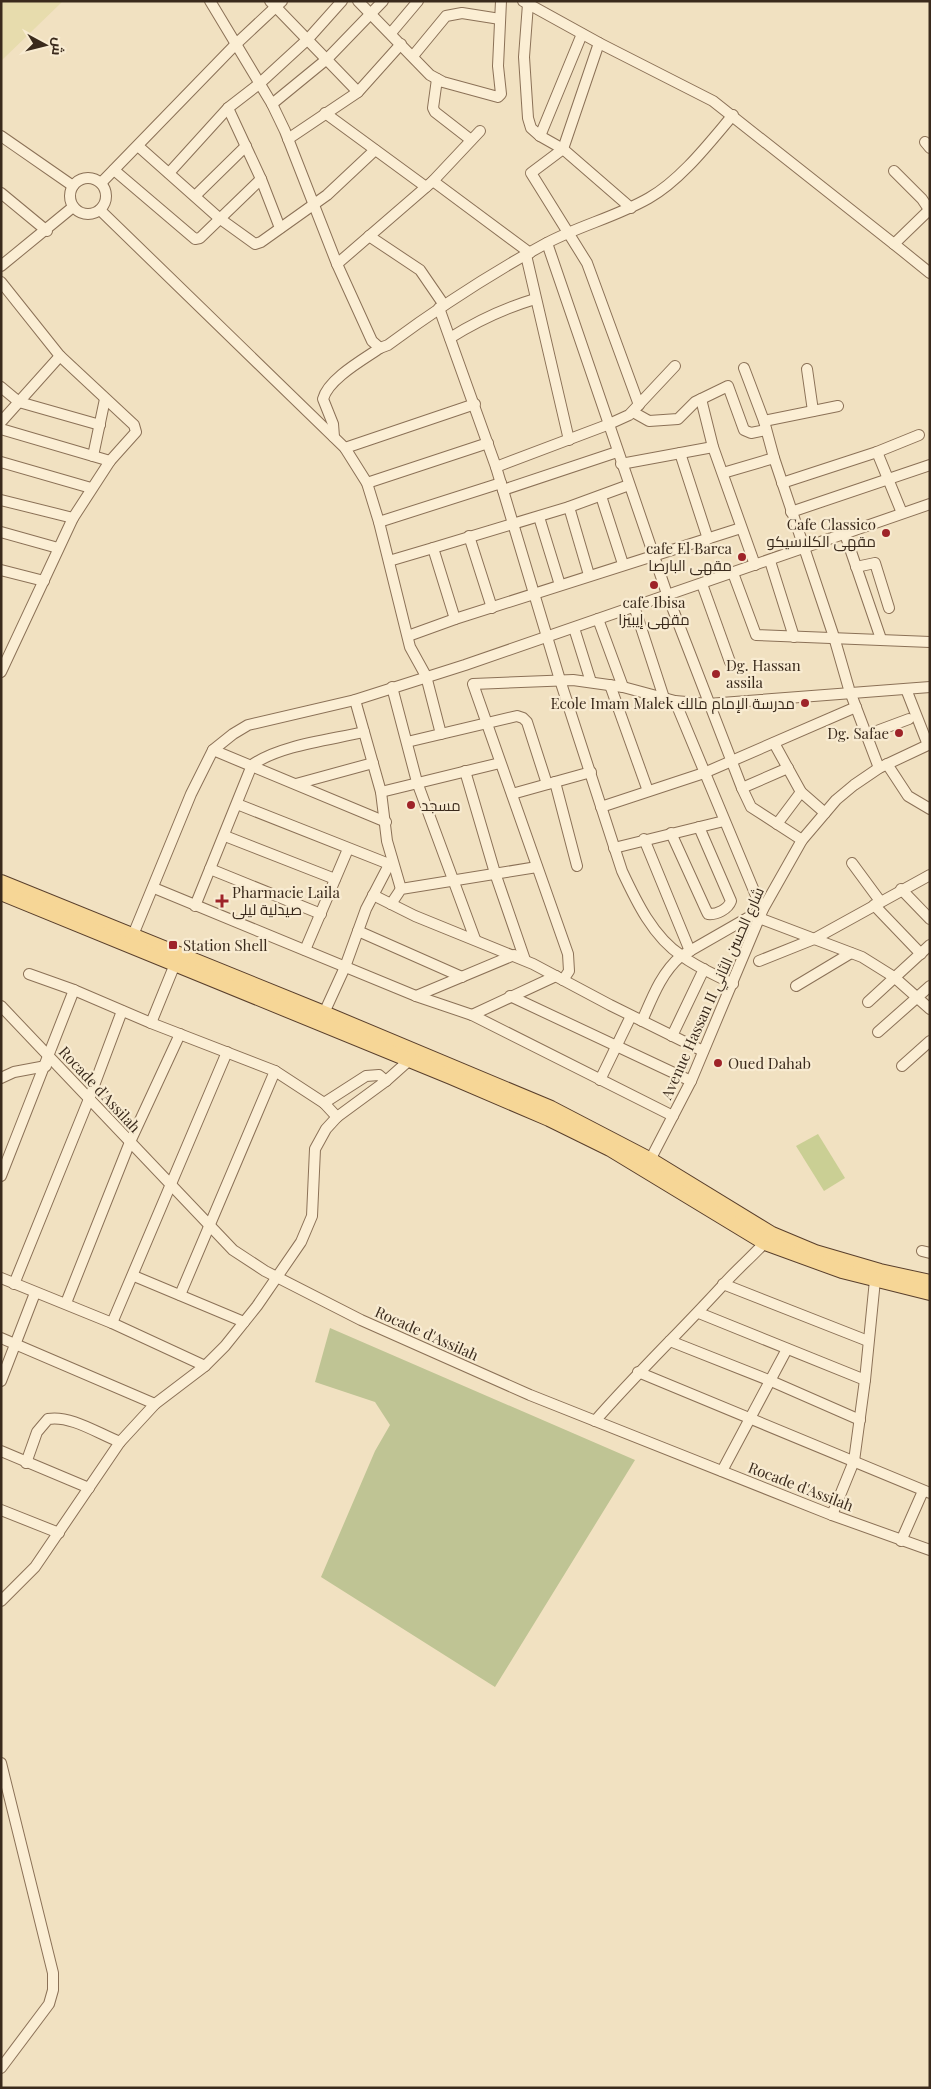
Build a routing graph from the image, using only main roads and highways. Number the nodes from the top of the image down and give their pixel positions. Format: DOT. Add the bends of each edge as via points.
graph roads {
  1 [pos="1,882"];
  2 [pos="1,893"];
  3 [pos="414,1056"];
  4 [pos="769,1238"];
  5 [pos="930,1282"];
  6 [pos="930,1293"];
  1 -- 3 [label="main road" via="324,1013"];
  2 -- 3 [label="main road"];
  3 -- 4 [label="main road" via="648,1165"];
  4 -- 5 [label="main road" via="880,1271"];
  4 -- 6 [label="main road" via="842,1271"];
}
